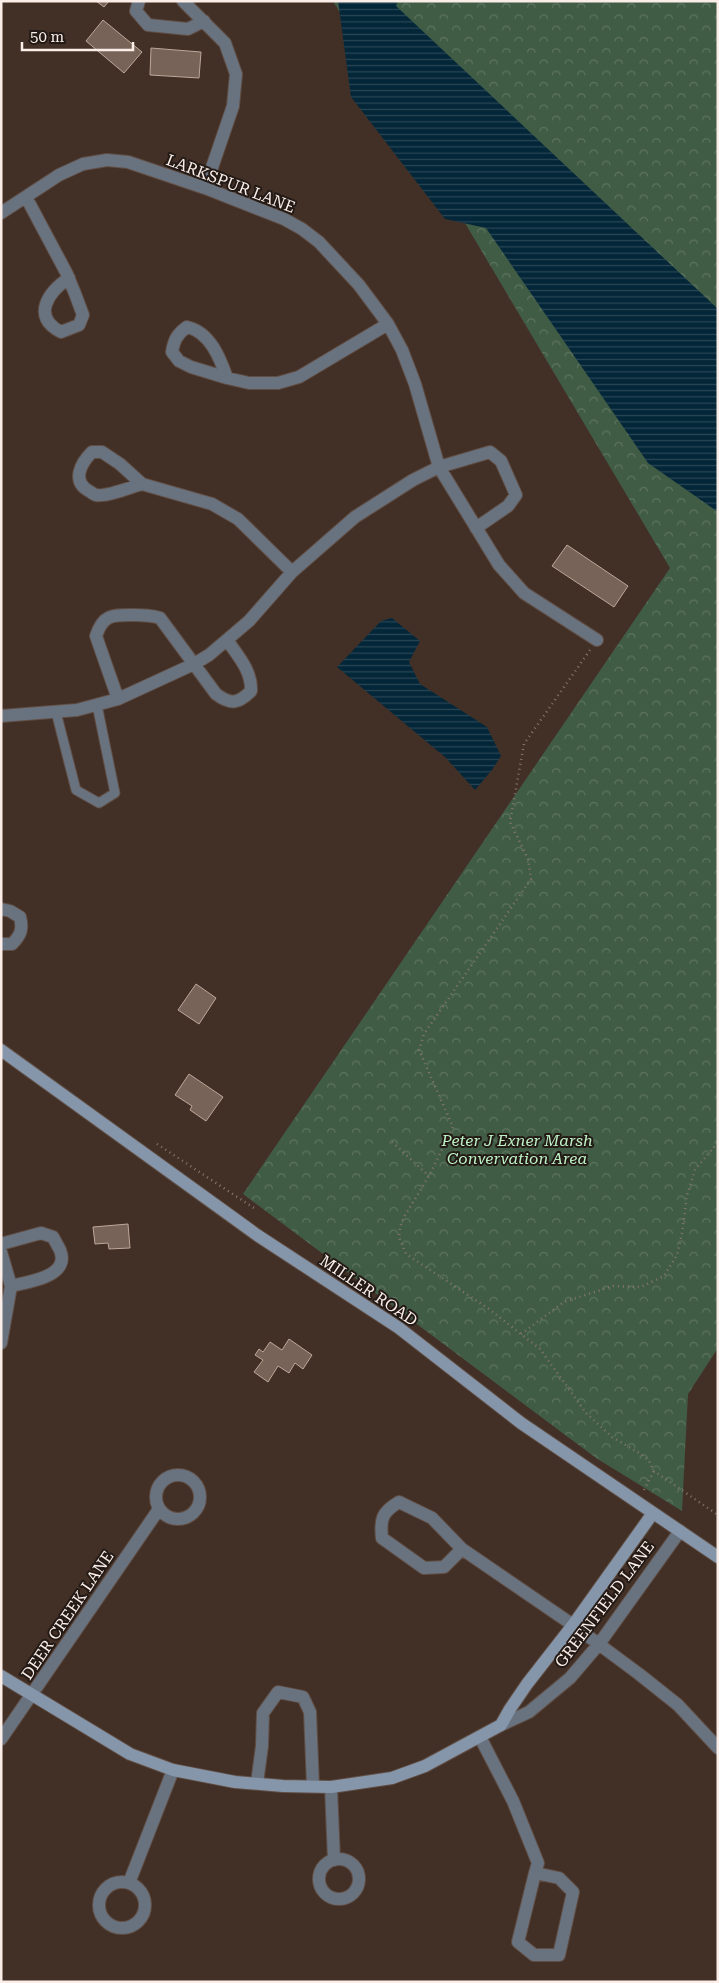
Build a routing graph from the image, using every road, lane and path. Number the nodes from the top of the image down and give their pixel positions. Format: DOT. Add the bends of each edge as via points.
graph roads {
  1 [pos="139,1"];
  2 [pos="183,1"];
  3 [pos="204,21"];
  4 [pos="205,188"];
  5 [pos="26,197"];
  6 [pos="1,212"];
  7 [pos="69,278"];
  8 [pos="388,324"];
  9 [pos="227,378"];
  10 [pos="439,467"];
  11 [pos="142,484"];
  12 [pos="476,528"];
  13 [pos="292,572"];
  14 [pos="227,640"];
  15 [pos="597,640"];
  16 [pos="194,664"];
  17 [pos="118,699"];
  18 [pos="97,705"];
  19 [pos="56,712"];
  20 [pos="1,716"];
  21 [pos="1,910"];
  22 [pos="1,944"];
  23 [pos="1,1050"];
  24 [pos="392,1142"];
  25 [pos="718,1142"];
  26 [pos="429,1176"];
  27 [pos="1,1244"];
  28 [pos="1,1252"];
  29 [pos="11,1286"];
  30 [pos="521,1334"];
  31 [pos="1,1343"];
  32 [pos="654,1471"];
  33 [pos="638,1503"];
  34 [pos="159,1508"];
  35 [pos="653,1513"];
  36 [pos="718,1515"];
  37 [pos="680,1531"];
  38 [pos="462,1549"];
  39 [pos="718,1558"];
  40 [pos="573,1625"];
  41 [pos="599,1644"];
  42 [pos="1,1676"];
  43 [pos="32,1695"];
  44 [pos="501,1725"];
  45 [pos="480,1737"];
  46 [pos="1,1739"];
  47 [pos="718,1748"];
  48 [pos="173,1770"];
  49 [pos="257,1784"];
  50 [pos="313,1786"];
  51 [pos="331,1787"];
  52 [pos="334,1860"];
  53 [pos="535,1873"];
  54 [pos="128,1883"];
  1 -- 3 [label="street" via="136,11 148,25 188,29"];
  2 -- 3 [label="street"];
  3 -- 4 [label="street" via="225,43 236,74 233,106"];
  4 -- 5 [label="street, LARKSPUR LANE" via="128,162 106,160 83,164 59,175"];
  4 -- 8 [label="street, LARKSPUR LANE" via="302,229 360,285"];
  5 -- 6 [label="street, LARKSPUR LANE"];
  5 -- 7 [label="street"];
  8 -- 9 [label="street" via="300,377 278,383 249,383"];
  8 -- 10 [label="street, LARKSPUR LANE" via="415,384"];
  9 -- 9 [label="street" via="179,362 172,352 178,334 187,328 196,329 208,339"];
  10 -- 12 [label="street, LARKSPUR LANE"];
  10 -- 12 [label="street" via="490,452 501,461 516,495 508,506"];
  10 -- 13 [label="street" via="355,517"];
  11 -- 11 [label="street" via="102,452 92,452 78,472 80,482 96,495"];
  11 -- 13 [label="street" via="212,504 238,519"];
  12 -- 15 [label="street, LARKSPUR LANE" via="499,565 524,593"];
  13 -- 14 [label="street" via="249,621"];
  14 -- 16 [label="street"];
  14 -- 16 [label="street" via="251,681 251,691 242,700 224,700"];
  15 -- 26 [label="path" via="524,744 510,822 528,859 531,879 424,1034 419,1050 453,1127"];
  16 -- 17 [label="street"];
  16 -- 17 [label="street" via="160,618 113,615 99,626 96,636"];
  17 -- 18 [label="street"];
  18 -- 19 [label="street"];
  18 -- 19 [label="lane" via="115,793 99,804 76,790"];
  19 -- 20 [label="street"];
  21 -- 22 [label="street" via="20,917 22,928 12,944"];
  23 -- 33 [label="street, MILLER ROAD" via="257,1234 399,1328 521,1423"];
  24 -- 26 [label="path"];
  25 -- 30 [label="path" via="695,1170 687,1195 677,1255 664,1276 642,1287 613,1286 564,1302"];
  26 -- 30 [label="path" via="402,1222 399,1237 406,1254"];
  27 -- 29 [label="street" via="40,1233 52,1237 61,1252 59,1268 51,1276"];
  28 -- 29 [label="street"];
  29 -- 31 [label="street"];
  30 -- 32 [label="path" via="540,1349 598,1426 641,1454"];
  32 -- 33 [label="path"];
  32 -- 36 [label="path"];
  33 -- 35 [label="street, MILLER ROAD"];
  34 -- 43 [label="street, DEER CREEK LANE"];
  35 -- 37 [label="street, MILLER ROAD"];
  35 -- 40 [label="street, GREENFIELD LANE"];
  37 -- 39 [label="street, MILLER ROAD"];
  37 -- 41 [label="street, GREENFIELD LANE"];
  38 -- 38 [label="street" via="432,1518 400,1502 386,1510 380,1524 382,1538 424,1568 444,1567"];
  38 -- 40 [label="street"];
  40 -- 41 [label="street"];
  40 -- 44 [label="street, GREENFIELD LANE" via="527,1684"];
  41 -- 44 [label="street, GREENFIELD LANE" via="552,1695"];
  41 -- 47 [label="street" via="678,1705"];
  42 -- 43 [label="street, GREENFIELD LANE"];
  43 -- 46 [label="street, DEER CREEK LANE"];
  43 -- 48 [label="street, GREENFIELD LANE" via="130,1754"];
  44 -- 45 [label="street, GREENFIELD LANE"];
  45 -- 51 [label="street, GREENFIELD LANE" via="425,1766 392,1778"];
  45 -- 53 [label="street" via="513,1802 538,1863"];
  48 -- 49 [label="street, GREENFIELD LANE"];
  48 -- 54 [label="street"];
  49 -- 50 [label="street, GREENFIELD LANE"];
  49 -- 50 [label="street" via="263,1713 278,1692 303,1697 310,1712"];
  50 -- 51 [label="street, GREENFIELD LANE"];
  51 -- 52 [label="street"];
  53 -- 53 [label="street" via="559,1878 573,1892 558,1955 534,1955 518,1942"];
}
